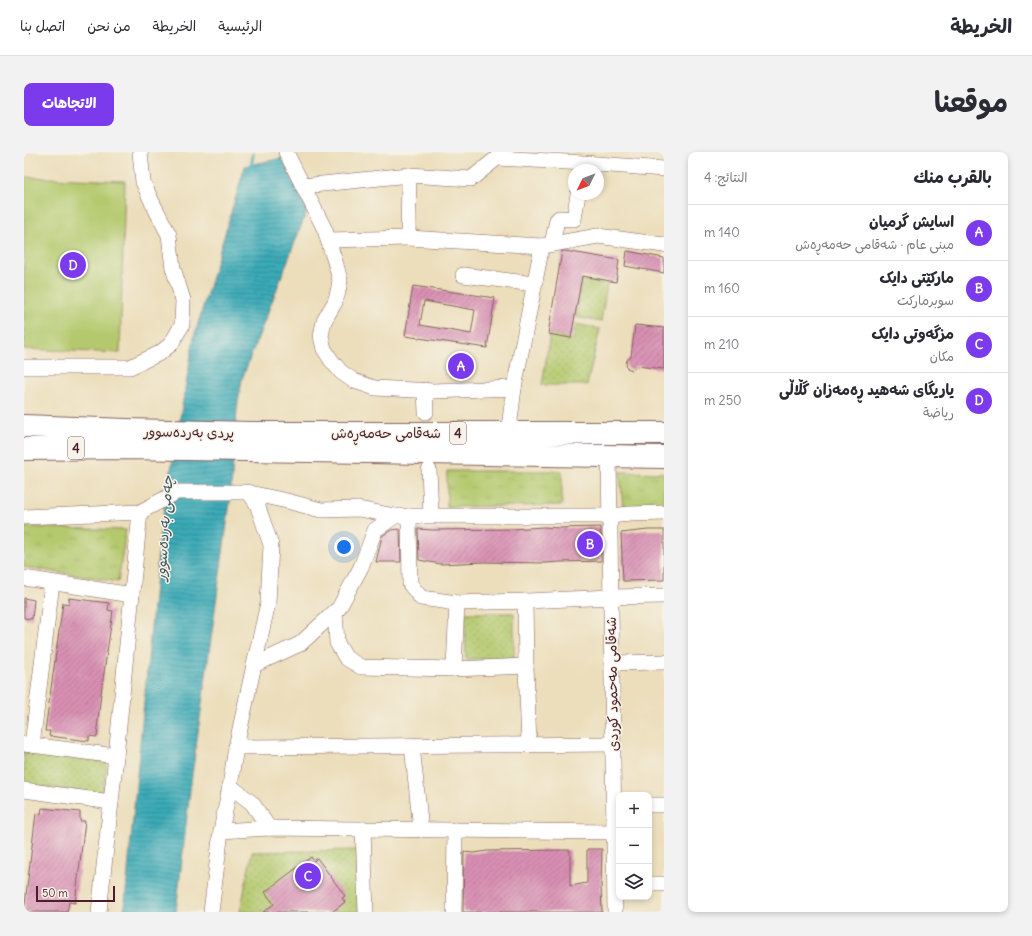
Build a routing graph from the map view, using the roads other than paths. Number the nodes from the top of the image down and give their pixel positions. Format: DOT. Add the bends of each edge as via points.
graph roads {
  1 [pos="140,152"];
  2 [pos="286,152"];
  3 [pos="584,162"];
  4 [pos="664,169"];
  5 [pos="409,175"];
  6 [pos="303,186"];
  7 [pos="577,200"];
  8 [pos="574,219"];
  9 [pos="598,236"];
  10 [pos="408,238"];
  11 [pos="328,240"];
  12 [pos="547,245"];
  13 [pos="664,245"];
  14 [pos="463,275"];
  15 [pos="534,284"];
  16 [pos="24,367"];
  17 [pos="514,388"];
  18 [pos="425,390"];
  19 [pos="426,412"];
  20 [pos="24,426"];
  21 [pos="510,433"];
  22 [pos="664,433"];
  23 [pos="127,439"];
  24 [pos="251,442"];
  25 [pos="365,443"];
  26 [pos="24,449"];
  27 [pos="609,456"];
  28 [pos="664,457"];
  29 [pos="429,470"];
  30 [pos="249,492"];
  31 [pos="140,512"];
  32 [pos="664,513"];
  33 [pos="431,515"];
  34 [pos="402,516"];
  35 [pos="610,516"];
  36 [pos="24,517"];
  37 [pos="24,578"];
  38 [pos="52,582"];
  39 [pos="132,595"];
  40 [pos="664,596"];
  41 [pos="611,597"];
  42 [pos="524,601"];
  43 [pos="457,603"];
  44 [pos="335,612"];
  45 [pos="664,662"];
  46 [pos="612,663"];
  47 [pos="254,665"];
  48 [pos="526,666"];
  49 [pos="454,669"];
  50 [pos="613,744"];
  51 [pos="28,745"];
  52 [pos="529,745"];
  53 [pos="412,746"];
  54 [pos="236,747"];
  55 [pos="116,756"];
  56 [pos="230,786"];
  57 [pos="24,790"];
  58 [pos="111,802"];
  59 [pos="652,805"];
  60 [pos="664,805"];
  61 [pos="616,806"];
  62 [pos="269,828"];
  63 [pos="363,829"];
  64 [pos="421,830"];
  65 [pos="455,830"];
  66 [pos="220,831"];
  67 [pos="614,832"];
  68 [pos="616,867"];
  69 [pos="652,884"];
  70 [pos="664,884"];
  71 [pos="616,898"];
  72 [pos="99,912"];
  73 [pos="211,912"];
  74 [pos="366,912"];
  75 [pos="454,912"];
  76 [pos="615,912"];
  1 -- 16 [label="street" via="143,182 169,235 173,268 182,300 182,325 171,344 160,353 130,367"];
  2 -- 6 [label="street"];
  3 -- 4 [label="street"];
  3 -- 5 [label="street" via="497,158 470,179"];
  5 -- 6 [label="street"];
  5 -- 10 [label="street"];
  6 -- 11 [label="street"];
  7 -- 8 [label="street"];
  8 -- 9 [label="street"];
  8 -- 12 [label="street" via="558,218"];
  9 -- 12 [label="street"];
  9 -- 13 [label="street"];
  10 -- 11 [label="street"];
  10 -- 12 [label="street"];
  11 -- 18 [label="street" via="340,280 335,302 324,321 321,336 324,349 331,360 354,381 375,388"];
  12 -- 15 [label="street"];
  14 -- 15 [label="street"];
  15 -- 17 [label="street"];
  17 -- 18 [label="street"];
  17 -- 21 [label="street"];
  18 -- 19 [label="street"];
  20 -- 23 [label="highway, 4"];
  21 -- 22 [label="highway, شەقامی حەمەڕەش / 4"];
  21 -- 25 [label="highway, شەقامی حەمەڕەش / 4"];
  23 -- 24 [label="highway, پردی بەردەسوور / 4"];
  23 -- 26 [label="highway, 4"];
  24 -- 25 [label="highway, شەقامی حەمەڕەش / 4"];
  25 -- 27 [label="highway, شەقامی حەمەڕەش / 4"];
  27 -- 28 [label="highway, شەقامی حەمەڕەش / 4"];
  27 -- 35 [label="street, شەقامی مەحمود کوردی"];
  29 -- 33 [label="street"];
  30 -- 31 [label="street" via="177,492"];
  30 -- 34 [label="street" via="321,510 359,509"];
  30 -- 47 [label="street" via="257,504 271,545 268,604"];
  31 -- 36 [label="street"];
  31 -- 39 [label="street"];
  32 -- 35 [label="street"];
  33 -- 34 [label="street"];
  33 -- 35 [label="street"];
  34 -- 43 [label="street" via="410,584 421,598"];
  34 -- 44 [label="street" via="375,530 361,567"];
  35 -- 41 [label="street, شەقامی مەحمود کوردی"];
  37 -- 38 [label="street"];
  38 -- 39 [label="street"];
  38 -- 51 [label="street"];
  39 -- 55 [label="street"];
  40 -- 41 [label="street"];
  41 -- 42 [label="street"];
  41 -- 46 [label="street, شەقامی مەحمود کوردی"];
  42 -- 43 [label="street"];
  42 -- 48 [label="street"];
  43 -- 49 [label="street"];
  44 -- 47 [label="street" via="300,644"];
  44 -- 49 [label="street" via="336,643 346,658 361,667"];
  45 -- 46 [label="street"];
  46 -- 50 [label="street, شەقامی مەحمود کوردی"];
  47 -- 54 [label="street"];
  48 -- 49 [label="street"];
  48 -- 52 [label="street"];
  50 -- 52 [label="street"];
  50 -- 61 [label="street, شەقامی مەحمود کوردی"];
  51 -- 55 [label="street"];
  52 -- 53 [label="street"];
  53 -- 54 [label="street"];
  53 -- 64 [label="street"];
  54 -- 56 [label="street"];
  55 -- 58 [label="street"];
  56 -- 62 [label="street" via="252,803"];
  56 -- 66 [label="street"];
  57 -- 58 [label="street"];
  58 -- 72 [label="street"];
  59 -- 60 [label="street"];
  61 -- 67 [label="street, شەقامی مەحمود کوردی"];
  62 -- 63 [label="street"];
  62 -- 66 [label="street"];
  63 -- 64 [label="street"];
  63 -- 74 [label="street"];
  64 -- 65 [label="street"];
  65 -- 67 [label="street"];
  65 -- 75 [label="street"];
  66 -- 73 [label="street"];
  67 -- 68 [label="street, شەقامی مەحمود کوردی"];
  69 -- 70 [label="street"];
  71 -- 76 [label="street, شەقامی مەحمود کوردی"];
}
